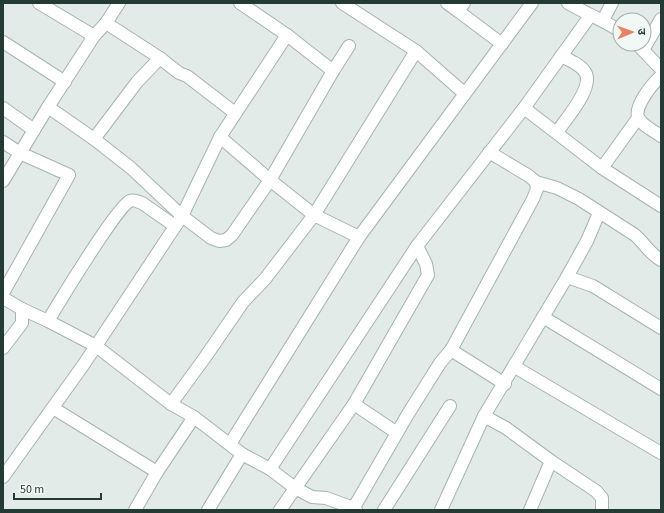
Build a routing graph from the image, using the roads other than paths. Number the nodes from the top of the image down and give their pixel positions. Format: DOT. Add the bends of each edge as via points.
graph roads {
  1 [pos="39,3"];
  2 [pos="119,3"];
  3 [pos="240,3"];
  4 [pos="342,3"];
  5 [pos="447,3"];
  6 [pos="532,3"];
  7 [pos="568,3"];
  8 [pos="612,3"];
  9 [pos="461,7"];
  10 [pos="590,16"];
  11 [pos="661,19"];
  12 [pos="603,20"];
  13 [pos="106,23"];
  14 [pos="612,26"];
  15 [pos="652,31"];
  16 [pos="286,35"];
  17 [pos="94,36"];
  18 [pos="3,42"];
  19 [pos="502,44"];
  20 [pos="349,46"];
  21 [pos="416,51"];
  22 [pos="645,52"];
  23 [pos="561,56"];
  24 [pos="160,58"];
  25 [pos="661,69"];
  26 [pos="333,71"];
  27 [pos="661,76"];
  28 [pos="64,82"];
  29 [pos="464,93"];
  30 [pos="48,107"];
  31 [pos="3,108"];
  32 [pos="524,108"];
  33 [pos="235,113"];
  34 [pos="638,118"];
  35 [pos="34,130"];
  36 [pos="556,132"];
  37 [pos="661,136"];
  38 [pos="220,137"];
  39 [pos="94,139"];
  40 [pos="3,142"];
  41 [pos="489,152"];
  42 [pos="20,153"];
  43 [pos="602,168"];
  44 [pos="270,180"];
  45 [pos="3,182"];
  46 [pos="536,182"];
  47 [pos="661,206"];
  48 [pos="599,213"];
  49 [pos="314,215"];
  50 [pos="182,216"];
  51 [pos="175,226"];
  52 [pos="359,237"];
  53 [pos="417,246"];
  54 [pos="661,260"];
  55 [pos="567,277"];
  56 [pos="3,293"];
  57 [pos="3,298"];
  58 [pos="22,309"];
  59 [pos="543,317"];
  60 [pos="48,321"];
  61 [pos="661,328"];
  62 [pos="96,346"];
  63 [pos="3,348"];
  64 [pos="451,350"];
  65 [pos="515,366"];
  66 [pos="505,384"];
  67 [pos="661,389"];
  68 [pos="171,404"];
  69 [pos="354,404"];
  70 [pos="450,406"];
  71 [pos="53,408"];
  72 [pos="484,416"];
  73 [pos="194,417"];
  74 [pos="397,433"];
  75 [pos="230,444"];
  76 [pos="661,453"];
  77 [pos="242,454"];
  78 [pos="551,461"];
  79 [pos="270,469"];
  80 [pos="157,472"];
  81 [pos="3,477"];
  82 [pos="295,488"];
  83 [pos="355,509"];
  84 [pos="135,510"];
  85 [pos="208,510"];
  86 [pos="280,510"];
  87 [pos="384,510"];
  88 [pos="440,510"];
  89 [pos="530,510"];
  90 [pos="602,510"];
  1 -- 17 [label="street"];
  2 -- 13 [label="street"];
  3 -- 16 [label="street"];
  4 -- 21 [label="street"];
  5 -- 9 [label="street"];
  6 -- 19 [label="street"];
  7 -- 10 [label="street"];
  8 -- 12 [label="street"];
  9 -- 19 [label="street"];
  10 -- 12 [label="street"];
  10 -- 23 [label="street"];
  11 -- 15 [label="street"];
  12 -- 14 [label="street"];
  13 -- 17 [label="street"];
  13 -- 24 [label="street"];
  16 -- 26 [label="street"];
  16 -- 33 [label="street"];
  17 -- 28 [label="street"];
  18 -- 28 [label="street"];
  19 -- 29 [label="street"];
  20 -- 26 [label="street"];
  21 -- 29 [label="street"];
  21 -- 49 [label="street"];
  22 -- 25 [label="street"];
  23 -- 32 [label="street"];
  23 -- 36 [label="street" via="579,66 587,78 582,97"];
  24 -- 33 [label="street"];
  24 -- 39 [label="street" via="136,82"];
  26 -- 44 [label="street"];
  27 -- 34 [label="street" via="653,82 644,97 637,112"];
  28 -- 30 [label="street"];
  29 -- 52 [label="street"];
  30 -- 35 [label="street"];
  30 -- 39 [label="street"];
  31 -- 35 [label="street"];
  32 -- 36 [label="street"];
  32 -- 41 [label="street"];
  33 -- 38 [label="street"];
  34 -- 37 [label="street"];
  34 -- 43 [label="street"];
  35 -- 42 [label="street"];
  36 -- 43 [label="street"];
  38 -- 44 [label="street"];
  38 -- 50 [label="street"];
  39 -- 50 [label="street" via="131,168"];
  40 -- 42 [label="street"];
  41 -- 46 [label="street"];
  41 -- 53 [label="street"];
  42 -- 45 [label="street"];
  42 -- 56 [label="street" via="69,175"];
  43 -- 47 [label="street"];
  44 -- 49 [label="street"];
  44 -- 50 [label="street" via="226,240 211,238"];
  46 -- 48 [label="street" via="557,188"];
  46 -- 64 [label="street" via="537,189 533,199"];
  48 -- 54 [label="street" via="635,236"];
  48 -- 55 [label="street"];
  49 -- 52 [label="street"];
  49 -- 68 [label="street" via="265,279 243,302"];
  50 -- 51 [label="street"];
  51 -- 60 [label="street" via="142,203 130,200 97,242"];
  51 -- 62 [label="street"];
  52 -- 75 [label="street"];
  53 -- 69 [label="street" via="426,264 428,275"];
  53 -- 79 [label="street"];
  55 -- 59 [label="street"];
  55 -- 61 [label="street" via="593,286"];
  57 -- 58 [label="street"];
  58 -- 60 [label="street"];
  58 -- 63 [label="street" via="22,323"];
  59 -- 65 [label="street"];
  59 -- 67 [label="street"];
  60 -- 62 [label="street"];
  62 -- 68 [label="street"];
  62 -- 71 [label="street"];
  64 -- 66 [label="street"];
  64 -- 74 [label="street"];
  65 -- 66 [label="street"];
  65 -- 76 [label="street"];
  66 -- 72 [label="street"];
  68 -- 73 [label="street"];
  69 -- 74 [label="street"];
  69 -- 82 [label="street"];
  70 -- 87 [label="street"];
  71 -- 80 [label="street"];
  71 -- 81 [label="street"];
  72 -- 78 [label="street" via="506,428"];
  72 -- 88 [label="street"];
  73 -- 75 [label="street"];
  73 -- 80 [label="street"];
  74 -- 83 [label="street"];
  75 -- 77 [label="street"];
  77 -- 79 [label="street"];
  77 -- 85 [label="street"];
  78 -- 89 [label="street"];
  78 -- 90 [label="street" via="596,491 602,498"];
  79 -- 82 [label="street"];
  80 -- 84 [label="street"];
  82 -- 83 [label="street"];
  82 -- 86 [label="street"];
}
